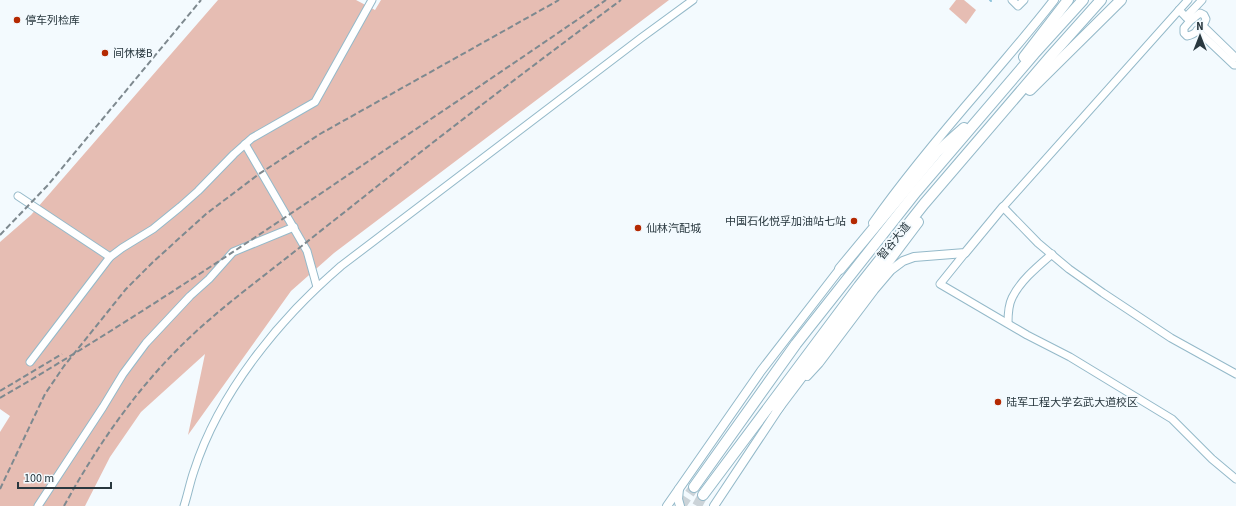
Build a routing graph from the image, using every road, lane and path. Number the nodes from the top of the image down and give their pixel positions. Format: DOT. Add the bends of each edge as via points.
graph roads {
  1 [pos="372,0"];
  2 [pos="694,0"];
  3 [pos="1012,0"];
  4 [pos="1024,0"];
  5 [pos="1054,0"];
  6 [pos="1068,0"];
  7 [pos="1083,0"];
  8 [pos="1101,0"];
  9 [pos="1121,0"];
  10 [pos="1188,0"];
  11 [pos="1202,0"];
  12 [pos="1179,10"];
  13 [pos="1188,19"];
  14 [pos="1199,28"];
  15 [pos="1236,58"];
  16 [pos="1236,65"];
  17 [pos="993,102"];
  18 [pos="979,141"];
  19 [pos="245,144"];
  20 [pos="18,196"];
  21 [pos="1003,207"];
  22 [pos="294,227"];
  23 [pos="965,253"];
  24 [pos="1052,254"];
  25 [pos="110,257"];
  26 [pos="840,269"];
  27 [pos="317,287"];
  28 [pos="1008,323"];
  29 [pos="30,362"];
  30 [pos="1236,374"];
  31 [pos="777,409"];
  32 [pos="1236,479"];
  33 [pos="680,487"];
  34 [pos="694,487"];
  35 [pos="704,496"];
  36 [pos="714,505"];
  37 [pos="38,506"];
  38 [pos="184,506"];
  39 [pos="667,506"];
  40 [pos="680,506"];
  1 -- 19 [label="street" via="315,102 269,127"];
  2 -- 27 [label="street" via="341,266"];
  3 -- 4 [label="street" via="1018,6"];
  5 -- 26 [label="main road" via="890,199"];
  6 -- 17 [label="highway"];
  7 -- 17 [label="highway, 智谷大道"];
  8 -- 18 [label="highway, 智谷大道"];
  9 -- 18 [label="highway"];
  10 -- 12 [label="street"];
  11 -- 13 [label="street"];
  12 -- 13 [label="street"];
  12 -- 21 [label="street"];
  13 -- 14 [label="street" via="1202,14 1206,19"];
  13 -- 14 [label="street" via="1184,33 1190,36"];
  14 -- 15 [label="street"];
  14 -- 16 [label="street"];
  17 -- 26 [label="highway" via="937,152"];
  17 -- 34 [label="highway, 智谷大道" via="916,192 796,344"];
  18 -- 31 [label="highway"];
  18 -- 35 [label="highway, 智谷大道" via="924,204 859,286"];
  19 -- 22 [label="street"];
  19 -- 25 [label="street" via="180,207 153,229"];
  20 -- 25 [label="street"];
  21 -- 23 [label="main road"];
  21 -- 24 [label="street"];
  22 -- 27 [label="street" via="307,251"];
  22 -- 37 [label="street" via="233,252 146,343 123,374"];
  23 -- 28 [label="street" via="940,284"];
  23 -- 31 [label="main road" via="914,257 902,261 891,270 819,363"];
  24 -- 28 [label="street" via="1033,271 1011,299"];
  24 -- 30 [label="street" via="1102,293 1171,338"];
  25 -- 29 [label="street"];
  26 -- 33 [label="main road" via="762,371"];
  27 -- 38 [label="street" via="264,346 228,397 194,470"];
  28 -- 32 [label="street" via="1172,419"];
  31 -- 36 [label="main road"];
  33 -- 39 [label="main road"];
  33 -- 40 [label="main road"];
}
